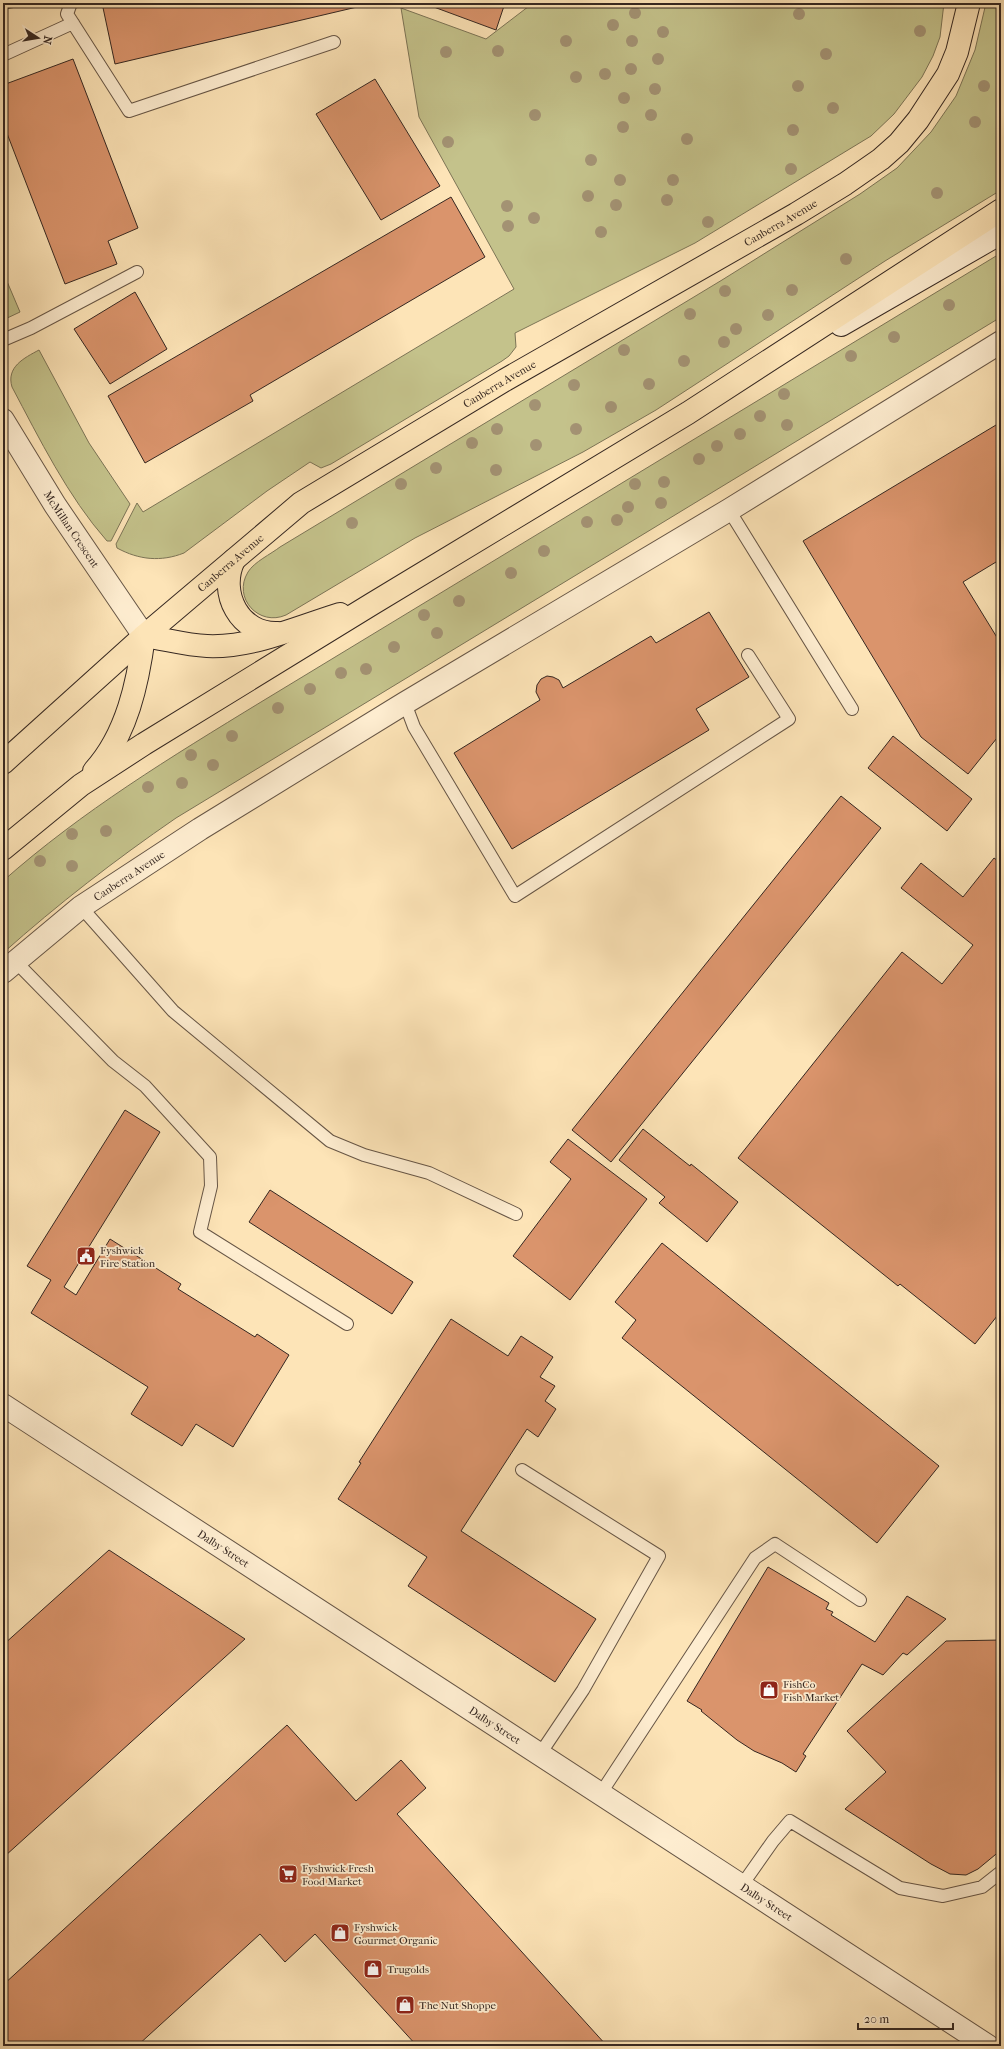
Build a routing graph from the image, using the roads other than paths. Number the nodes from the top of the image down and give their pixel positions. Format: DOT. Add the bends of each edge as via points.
graph roads {
  1 [pos="71,3"];
  2 [pos="969,3"];
  3 [pos="73,23"];
  4 [pos="334,42"];
  5 [pos="3,55"];
  6 [pos="1001,210"];
  7 [pos="1001,233"];
  8 [pos="137,272"];
  9 [pos="3,340"];
  10 [pos="1001,342"];
  11 [pos="688,413"];
  12 [pos="3,420"];
  13 [pos="729,510"];
  14 [pos="234,560"];
  15 [pos="372,604"];
  16 [pos="278,633"];
  17 [pos="144,636"];
  18 [pos="748,655"];
  19 [pos="405,703"];
  20 [pos="852,709"];
  21 [pos="3,762"];
  22 [pos="81,785"];
  23 [pos="3,849"];
  24 [pos="81,907"];
  25 [pos="9,966"];
  26 [pos="516,1214"];
  27 [pos="347,1324"];
  28 [pos="3,1405"];
  29 [pos="522,1470"];
  30 [pos="860,1600"];
  31 [pos="540,1754"];
  32 [pos="601,1793"];
  33 [pos="1001,1872"];
  34 [pos="742,1885"];
  35 [pos="988,2046"];
  1 -- 3 [label="lane" via="67,14"];
  2 -- 14 [label="highway, Canberra Avenue" via="957,52 948,74 918,120 899,143 881,159 796,214 505,380 301,504"];
  3 -- 4 [label="lane" via="129,111"];
  3 -- 5 [label="lane"];
  6 -- 11 [label="highway"];
  7 -- 11 [label="street"];
  8 -- 9 [label="lane"];
  10 -- 13 [label="street, Canberra Avenue"];
  11 -- 15 [label="highway"];
  12 -- 17 [label="street, McMillan Crescent" via="55,505"];
  13 -- 19 [label="street, Canberra Avenue"];
  13 -- 20 [label="lane"];
  14 -- 16 [label="highway" via="229,573 229,588 237,614 252,627 268,633"];
  14 -- 17 [label="highway, Canberra Avenue"];
  15 -- 16 [label="highway"];
  15 -- 22 [label="highway"];
  16 -- 17 [label="highway" via="242,643 207,646"];
  17 -- 21 [label="highway, Canberra Avenue"];
  17 -- 22 [label="highway" via="137,677 121,729 106,757"];
  18 -- 19 [label="lane" via="790,719 515,896 414,727"];
  19 -- 24 [label="street, Canberra Avenue" via="200,829"];
  22 -- 23 [label="highway"];
  24 -- 25 [label="street, Canberra Avenue"];
  24 -- 26 [label="lane" via="173,1011 330,1140 364,1155 429,1173"];
  25 -- 27 [label="lane" via="113,1061 145,1086 210,1157 212,1186 200,1232"];
  28 -- 31 [label="street, Dalby Street"];
  29 -- 31 [label="lane" via="659,1556 583,1690"];
  30 -- 32 [label="lane" via="776,1544 755,1558"];
  31 -- 32 [label="street, Dalby Street"];
  32 -- 34 [label="street, Dalby Street"];
  33 -- 34 [label="lane" via="982,1887 943,1896 900,1888 790,1821 772,1841"];
  34 -- 35 [label="street, Dalby Street"];
}
